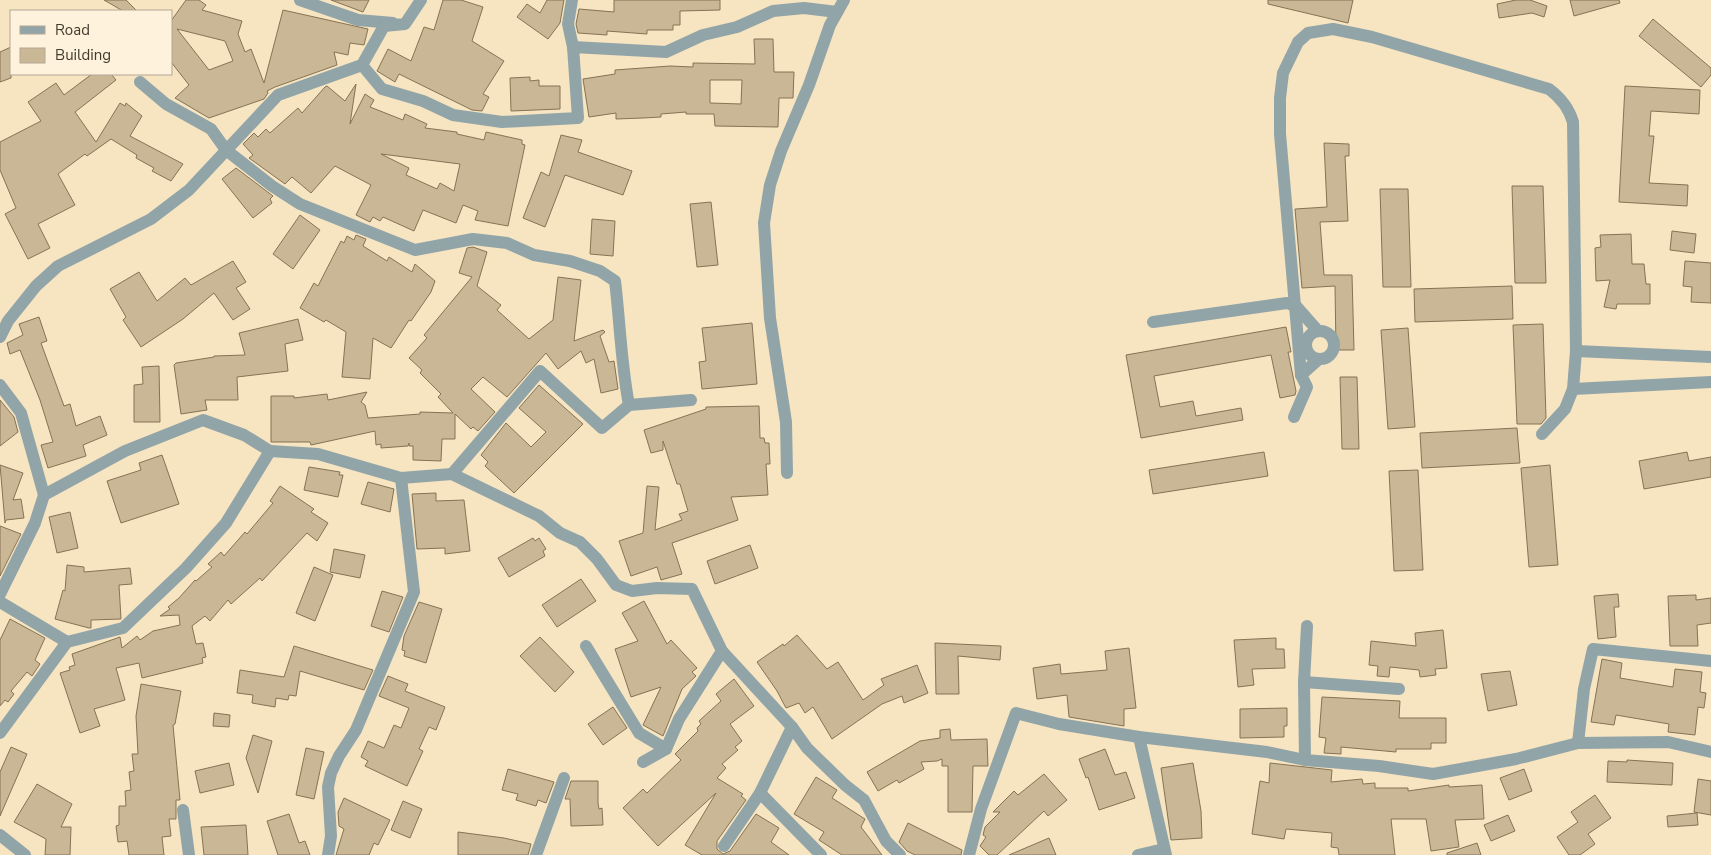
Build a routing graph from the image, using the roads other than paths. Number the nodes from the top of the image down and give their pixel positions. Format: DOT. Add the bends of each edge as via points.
graph roads {
  1 [pos="300,0"];
  2 [pos="421,0"];
  3 [pos="572,0"];
  4 [pos="844,0"];
  5 [pos="837,12"];
  6 [pos="405,24"];
  7 [pos="573,47"];
  8 [pos="362,65"];
  9 [pos="140,82"];
  10 [pos="226,150"];
  11 [pos="1296,306"];
  12 [pos="1153,322"];
  13 [pos="1318,331"];
  14 [pos="0,337"];
  15 [pos="1576,351"];
  16 [pos="1711,356"];
  17 [pos="1319,359"];
  18 [pos="1301,375"];
  19 [pos="1711,382"];
  20 [pos="0,385"];
  21 [pos="1573,389"];
  22 [pos="691,400"];
  23 [pos="629,405"];
  24 [pos="1294,417"];
  25 [pos="1542,434"];
  26 [pos="270,451"];
  27 [pos="787,473"];
  28 [pos="452,474"];
  29 [pos="401,478"];
  30 [pos="44,495"];
  31 [pos="0,594"];
  32 [pos="0,602"];
  33 [pos="1307,626"];
  34 [pos="67,642"];
  35 [pos="586,646"];
  36 [pos="722,651"];
  37 [pos="1711,662"];
  38 [pos="1304,682"];
  39 [pos="1399,689"];
  40 [pos="792,727"];
  41 [pos="0,733"];
  42 [pos="1139,738"];
  43 [pos="1578,743"];
  44 [pos="666,749"];
  45 [pos="1711,752"];
  46 [pos="1306,760"];
  47 [pos="642,762"];
  48 [pos="564,778"];
  49 [pos="760,793"];
  50 [pos="183,810"];
  51 [pos="0,835"];
  52 [pos="724,846"];
  53 [pos="1165,852"];
  54 [pos="26,855"];
  55 [pos="189,855"];
  56 [pos="328,855"];
  57 [pos="536,855"];
  58 [pos="821,855"];
  59 [pos="900,855"];
  60 [pos="968,855"];
  61 [pos="1138,855"];
  1 -- 6 [label="street" via="358,20"];
  2 -- 6 [label="street"];
  3 -- 7 [label="street" via="568,24"];
  4 -- 5 [label="street"];
  5 -- 7 [label="street" via="804,8 773,11 737,27 703,34 666,52"];
  5 -- 27 [label="street" via="770,185 764,223 770,318 786,422"];
  6 -- 8 [label="street" via="384,26"];
  7 -- 8 [label="street" via="578,118 502,122 453,115 423,101 382,89"];
  8 -- 10 [label="street" via="278,95"];
  9 -- 10 [label="street" via="166,104 212,130"];
  10 -- 14 [label="street" via="189,190 151,219 58,266 36,286 8,321"];
  10 -- 23 [label="street" via="300,204 415,250 473,240 507,243 534,255 600,270 615,281 622,372"];
  11 -- 12 [label="street" via="1287,303"];
  11 -- 13 [label="street"];
  11 -- 15 [label="street" via="1280,134 1280,84 1287,61 1298,42 1308,33 1333,29 1372,37 1549,89 1559,96 1570,111 1573,122"];
  11 -- 18 [label="street"];
  13 -- 17 [label="street" via="1309,336 1306,346 1310,355"];
  13 -- 17 [label="street" via="1331,335 1334,344 1329,357"];
  15 -- 16 [label="street"];
  15 -- 21 [label="street"];
  17 -- 18 [label="street"];
  18 -- 24 [label="street" via="1307,387"];
  19 -- 21 [label="street"];
  20 -- 30 [label="street" via="21,413"];
  21 -- 25 [label="street" via="1566,409"];
  22 -- 23 [label="street"];
  23 -- 28 [label="street" via="602,428 540,372"];
  26 -- 29 [label="street" via="318,454"];
  26 -- 30 [label="street" via="244,435 202,420 125,451"];
  26 -- 34 [label="street" via="226,523 186,568 123,628"];
  28 -- 29 [label="street"];
  28 -- 36 [label="street" via="540,516 560,533 580,542 616,585 632,591 692,589"];
  29 -- 56 [label="street" via="414,592 356,730 331,773"];
  30 -- 31 [label="street" via="35,523"];
  32 -- 34 [label="street"];
  33 -- 38 [label="street"];
  34 -- 41 [label="street"];
  35 -- 44 [label="street" via="640,733"];
  36 -- 40 [label="street"];
  36 -- 44 [label="street" via="679,719"];
  37 -- 43 [label="street" via="1594,649 1584,689"];
  38 -- 39 [label="street"];
  38 -- 46 [label="street"];
  40 -- 49 [label="street"];
  40 -- 59 [label="street" via="807,748 864,800 886,841"];
  42 -- 46 [label="street" via="1267,752"];
  42 -- 53 [label="street"];
  42 -- 60 [label="street" via="1059,724 1016,712"];
  43 -- 45 [label="street" via="1668,742"];
  43 -- 46 [label="street" via="1516,759 1433,774"];
  44 -- 47 [label="street"];
  48 -- 57 [label="street"];
  49 -- 52 [label="street"];
  49 -- 58 [label="street"];
  50 -- 55 [label="street"];
  51 -- 54 [label="street"];
  53 -- 61 [label="street"];
}
